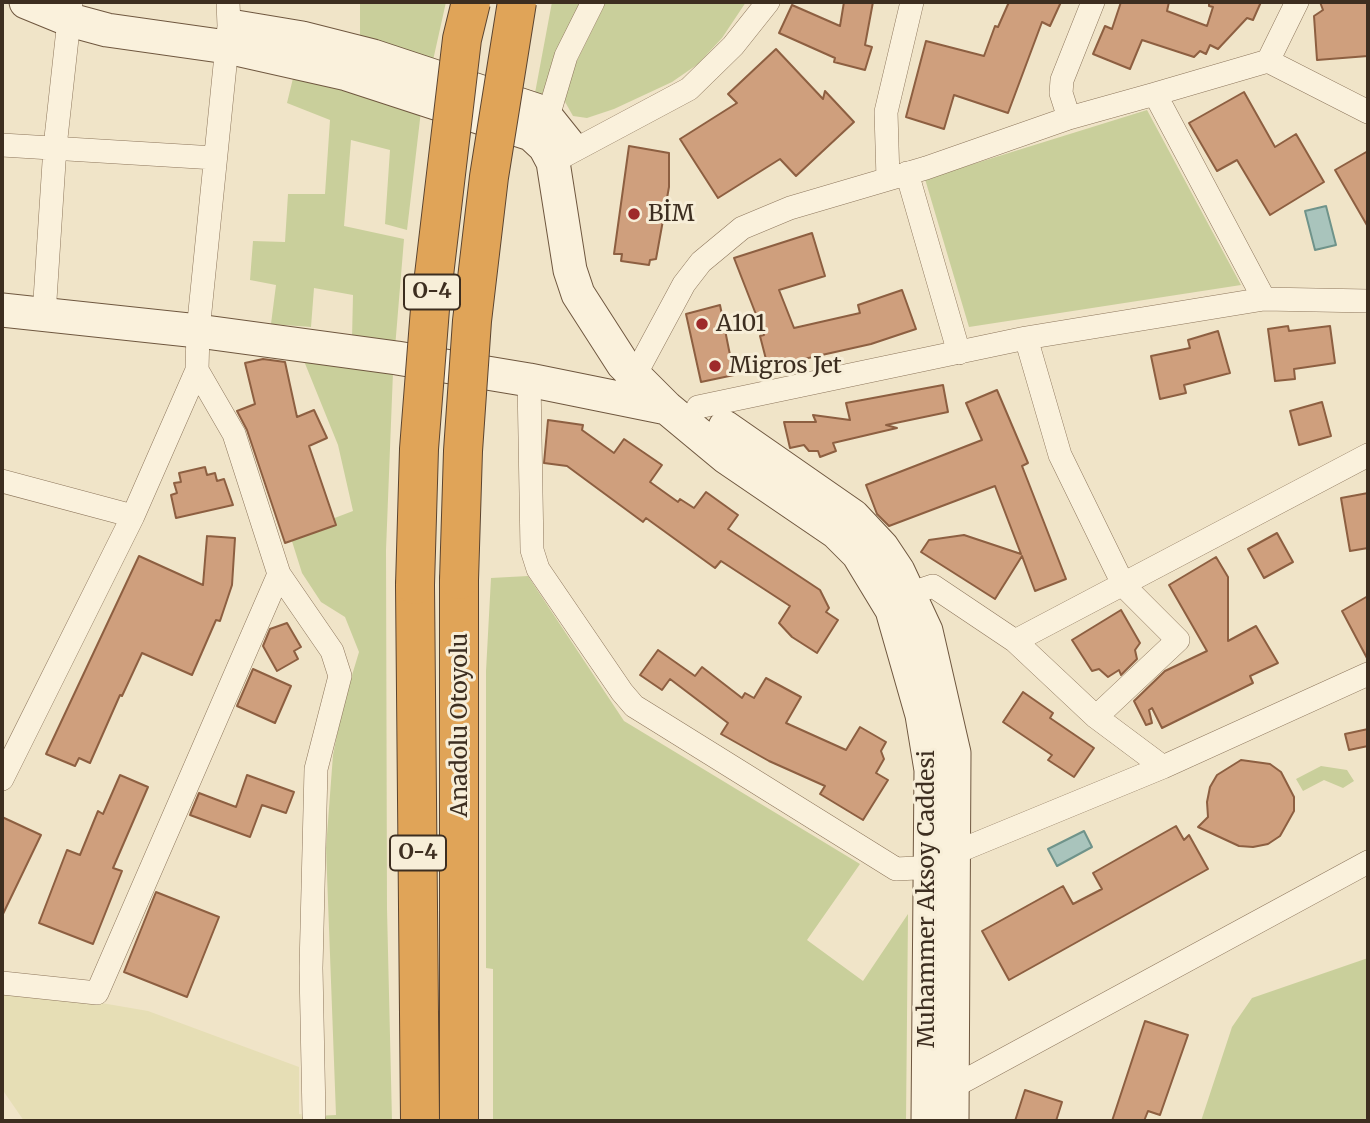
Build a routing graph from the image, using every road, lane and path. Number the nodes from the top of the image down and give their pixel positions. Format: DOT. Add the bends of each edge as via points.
graph roads {
  1 [pos="26,2"];
  2 [pos="471,2"];
  3 [pos="517,2"];
  4 [pos="593,2"];
  5 [pos="768,2"];
  6 [pos="912,2"];
  7 [pos="1093,2"];
  8 [pos="1297,2"];
  9 [pos="77,8"];
  10 [pos="228,25"];
  11 [pos="1268,61"];
  12 [pos="1155,94"];
  13 [pos="1368,113"];
  14 [pos="1069,118"];
  15 [pos="553,144"];
  16 [pos="2,145"];
  17 [pos="55,147"];
  18 [pos="215,158"];
  19 [pos="897,176"];
  20 [pos="1264,299"];
  21 [pos="1368,301"];
  22 [pos="2,310"];
  23 [pos="44,315"];
  24 [pos="198,331"];
  25 [pos="1026,338"];
  26 [pos="959,353"];
  27 [pos="197,370"];
  28 [pos="634,378"];
  29 [pos="529,380"];
  30 [pos="682,408"];
  31 [pos="1368,455"];
  32 [pos="2,481"];
  33 [pos="133,516"];
  34 [pos="279,574"];
  35 [pos="1124,586"];
  36 [pos="899,598"];
  37 [pos="1015,641"];
  38 [pos="1368,674"];
  39 [pos="1096,717"];
  40 [pos="1163,767"];
  41 [pos="2,779"];
  42 [pos="941,858"];
  43 [pos="1368,862"];
  44 [pos="2,983"];
  45 [pos="953,1087"];
  46 [pos="314,1116"];
  47 [pos="420,1121"];
  48 [pos="459,1121"];
  49 [pos="928,1121"];
  50 [pos="953,1121"];
  1 -- 9 [label="main road"];
  2 -- 47 [label="highway, Anadolu Otoyolu / O-4, bridge" via="460,53 430,309 419,449 415,585"];
  3 -- 48 [label="highway, Anadolu Otoyolu / O-4, bridge" via="491,163 472,321 463,450"];
  4 -- 15 [label="street" via="566,56"];
  5 -- 15 [label="street" via="733,46 689,89"];
  6 -- 19 [label="street" via="886,112"];
  7 -- 14 [label="street" via="1062,80"];
  8 -- 11 [label="street"];
  9 -- 10 [label="main road"];
  9 -- 17 [label="street"];
  10 -- 15 [label="main road" via="373,56 536,110"];
  10 -- 18 [label="street"];
  11 -- 12 [label="street"];
  11 -- 13 [label="street"];
  12 -- 14 [label="street"];
  12 -- 20 [label="street"];
  14 -- 19 [label="street"];
  15 -- 28 [label="main road, Muhammer Aksoy Caddesi" via="579,173 594,274"];
  16 -- 17 [label="street"];
  17 -- 18 [label="street"];
  17 -- 23 [label="street"];
  18 -- 24 [label="street"];
  19 -- 26 [label="street"];
  19 -- 28 [label="street" via="763,218 720,244 684,284"];
  20 -- 21 [label="street"];
  20 -- 25 [label="street"];
  22 -- 23 [label="main road"];
  23 -- 24 [label="main road"];
  24 -- 27 [label="street"];
  24 -- 29 [label="main road"];
  25 -- 26 [label="street"];
  25 -- 35 [label="street" via="1060,455"];
  26 -- 30 [label="street"];
  27 -- 33 [label="street"];
  27 -- 34 [label="street" via="234,434"];
  28 -- 29 [label="main road"];
  28 -- 30 [label="main road, Muhammer Aksoy Caddesi"];
  28 -- 30 [label="main road"];
  29 -- 42 [label="street" via="532,550 538,569 634,706 896,869 917,868"];
  30 -- 36 [label="main road, Muhammer Aksoy Caddesi" via="853,516 882,547"];
  31 -- 35 [label="street"];
  32 -- 33 [label="street"];
  33 -- 41 [label="street"];
  34 -- 44 [label="street" via="97,993"];
  34 -- 46 [label="street" via="331,650 340,676 316,769 311,968"];
  35 -- 37 [label="street"];
  35 -- 39 [label="street" via="1178,640"];
  36 -- 37 [label="street" via="933,586"];
  36 -- 42 [label="main road, Muhammer Aksoy Caddesi" via="931,770"];
  37 -- 39 [label="street"];
  38 -- 40 [label="street"];
  39 -- 40 [label="street"];
  40 -- 42 [label="street"];
  42 -- 45 [label="main road, Muhammer Aksoy Caddesi"];
  42 -- 49 [label="main road, Muhammer Aksoy Caddesi"];
  43 -- 45 [label="street"];
  45 -- 50 [label="main road, Muhammer Aksoy Caddesi"];
}
